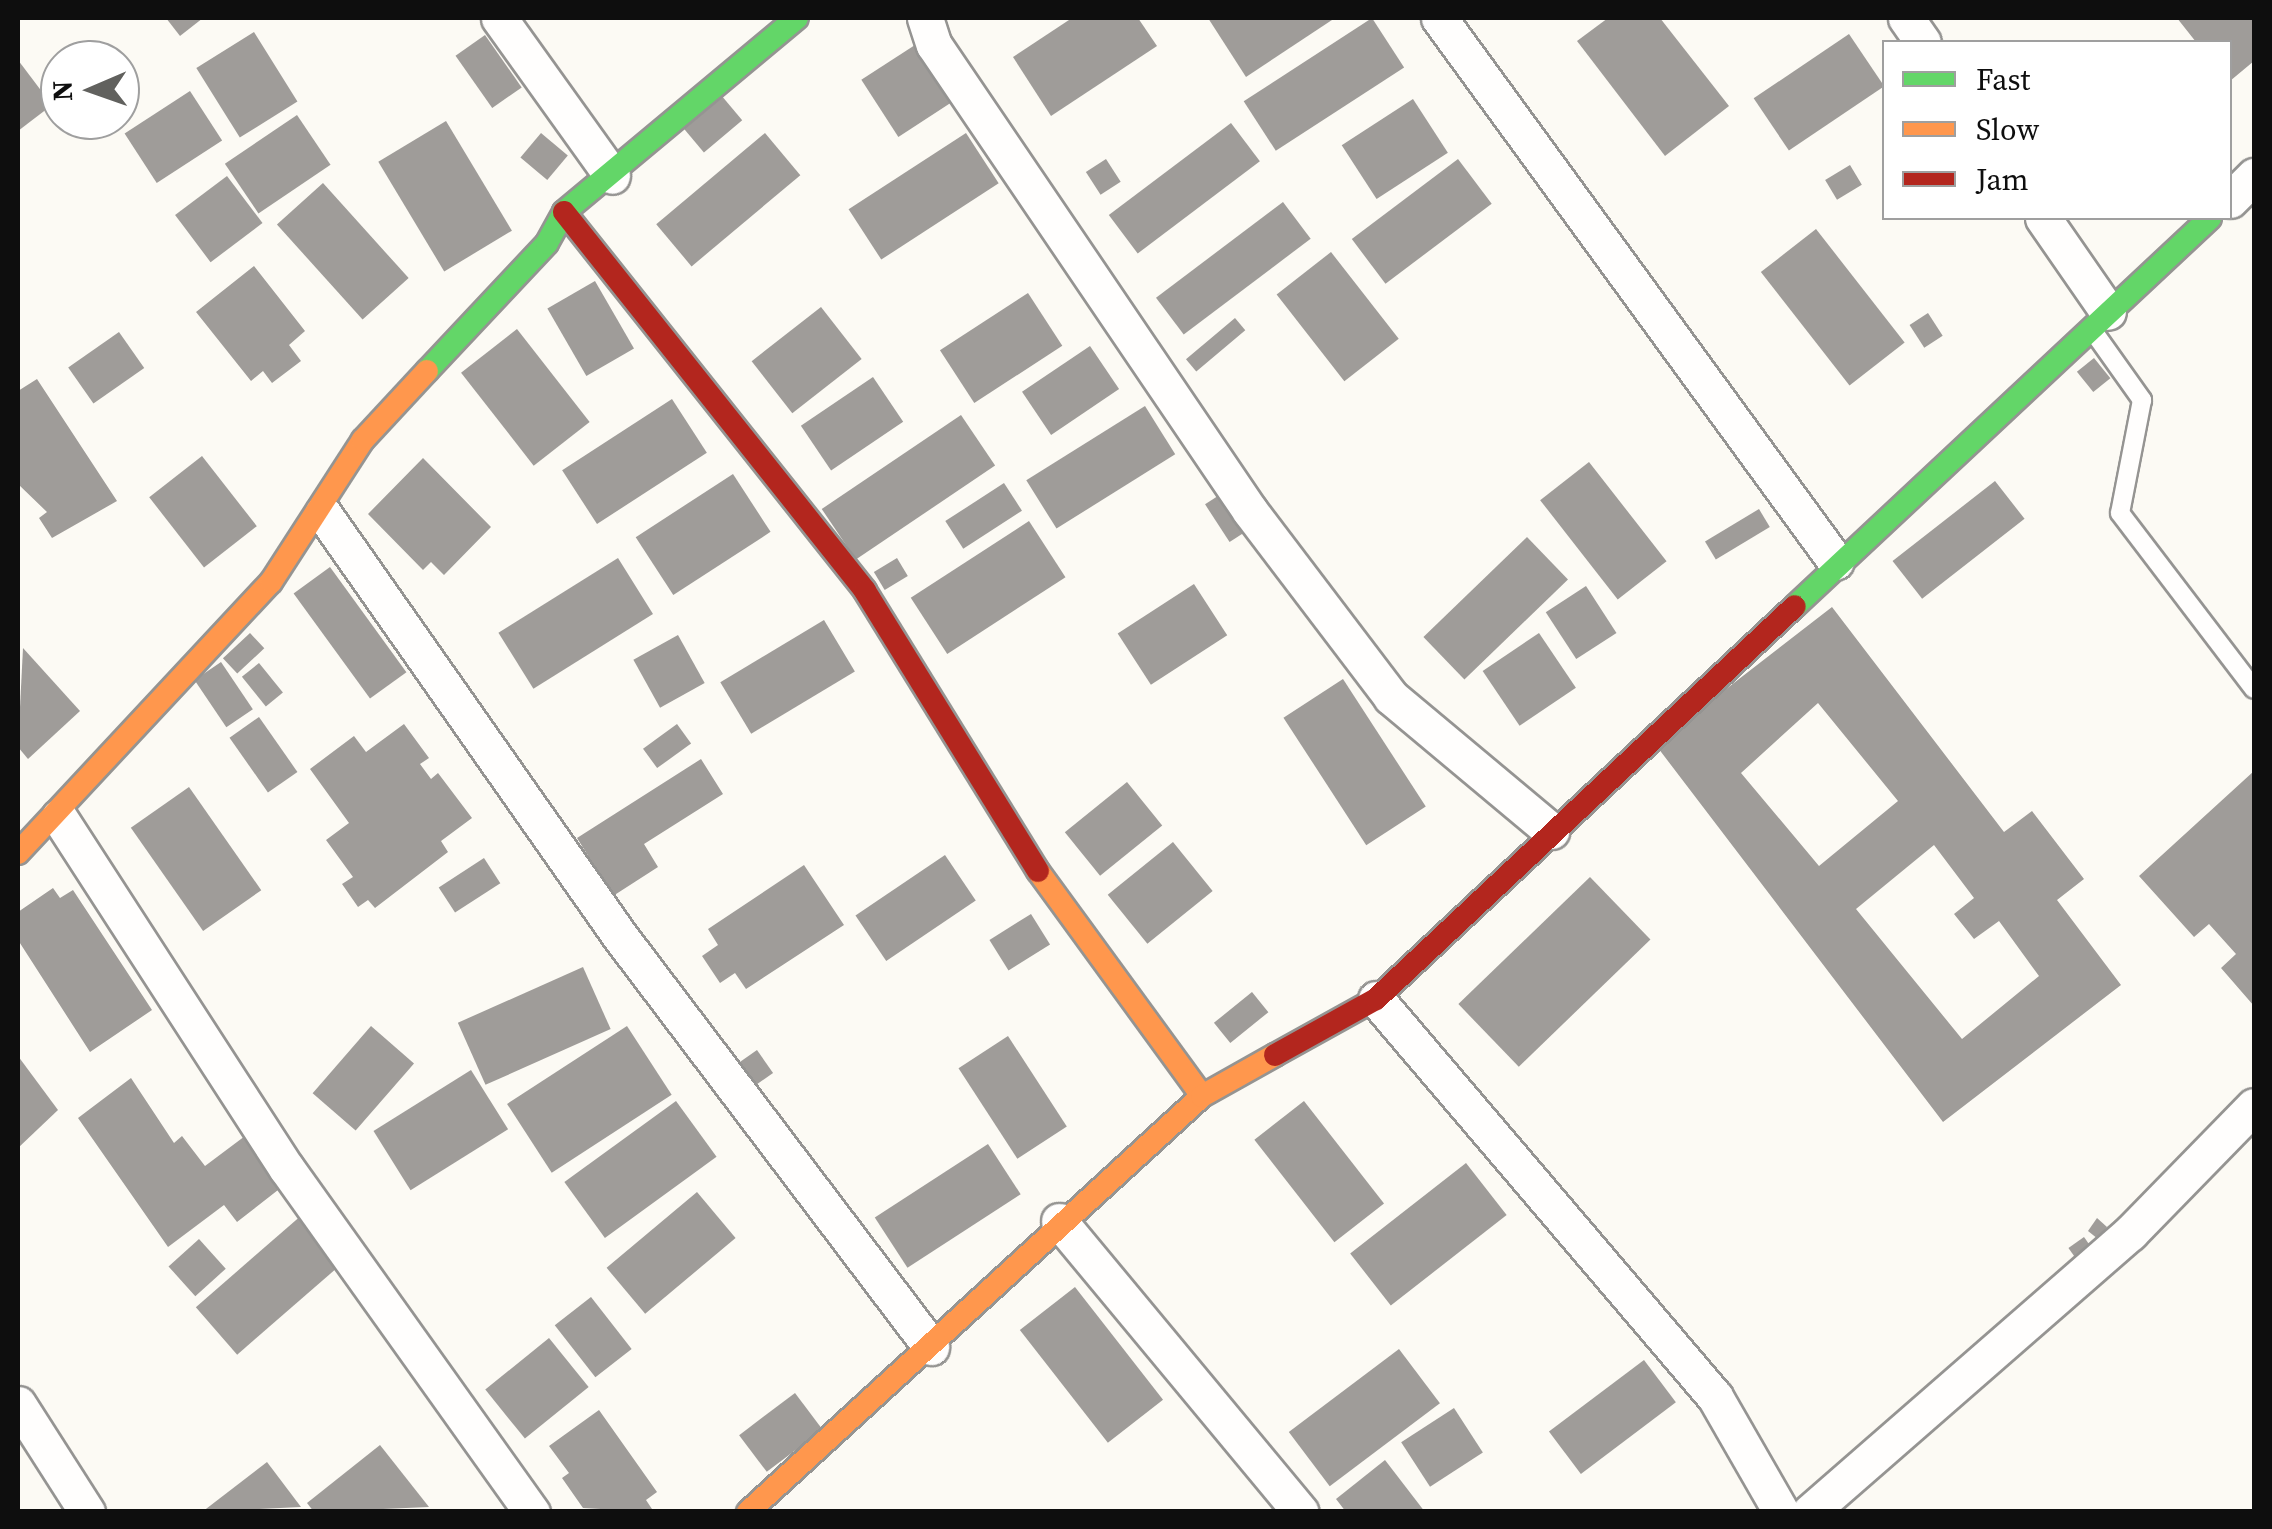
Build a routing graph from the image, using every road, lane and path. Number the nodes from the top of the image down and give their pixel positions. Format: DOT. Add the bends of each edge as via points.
graph roads {
  1 [pos="499,18"];
  2 [pos="797,18"];
  3 [pos="925,18"];
  4 [pos="1439,18"];
  5 [pos="1906,18"];
  6 [pos="1922,40"];
  7 [pos="612,176"];
  8 [pos="2254,176"];
  9 [pos="2232,198"];
  10 [pos="564,212"];
  11 [pos="2044,220"];
  12 [pos="2208,220"];
  13 [pos="2100,321"];
  14 [pos="323,514"];
  15 [pos="1836,562"];
  16 [pos="2254,689"];
  17 [pos="59,817"];
  18 [pos="1551,831"];
  19 [pos="18,854"];
  20 [pos="1376,999"];
  21 [pos="1202,1096"];
  22 [pos="2254,1106"];
  23 [pos="1060,1221"];
  24 [pos="931,1347"];
  25 [pos="18,1404"];
  26 [pos="762,1507"];
  27 [pos="87,1512"];
  28 [pos="532,1512"];
  29 [pos="1301,1512"];
  30 [pos="1781,1512"];
  31 [pos="1810,1512"];
  1 -- 7 [label="street"];
  2 -- 7 [label="street"];
  3 -- 18 [label="street" via="934,45 1250,511 1391,698"];
  4 -- 15 [label="street"];
  5 -- 6 [label="street"];
  7 -- 10 [label="street"];
  8 -- 9 [label="street"];
  10 -- 14 [label="street" via="547,243 363,440"];
  10 -- 21 [label="street" via="866,591 1057,902"];
  11 -- 13 [label="street"];
  12 -- 13 [label="street"];
  13 -- 15 [label="street"];
  13 -- 16 [label="lane" via="2142,400 2120,514"];
  14 -- 17 [label="street"];
  14 -- 24 [label="street" via="619,935"];
  15 -- 18 [label="street"];
  17 -- 19 [label="street"];
  17 -- 28 [label="street" via="298,1185"];
  18 -- 20 [label="street"];
  20 -- 21 [label="street"];
  20 -- 30 [label="street" via="1715,1396"];
  21 -- 23 [label="street"];
  22 -- 31 [label="street" via="2130,1234"];
  23 -- 24 [label="street"];
  23 -- 29 [label="street"];
  24 -- 26 [label="street"];
  25 -- 27 [label="street"];
}
